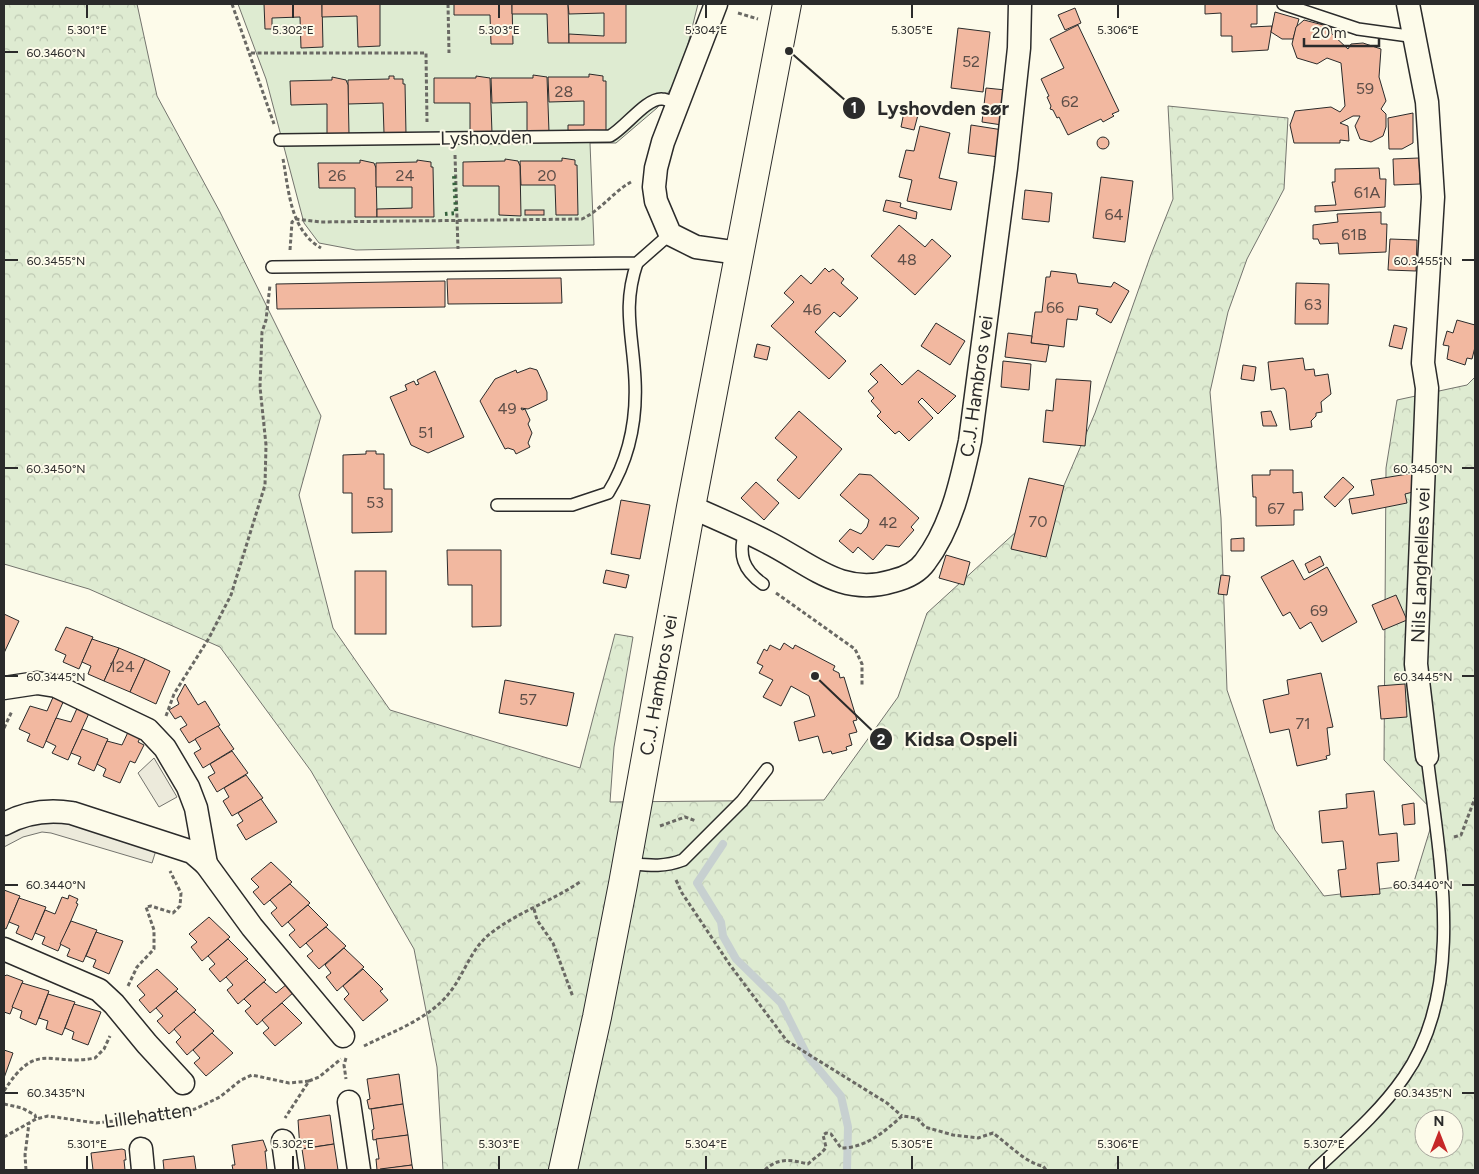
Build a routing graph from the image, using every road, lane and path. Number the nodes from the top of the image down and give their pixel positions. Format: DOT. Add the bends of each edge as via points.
graph roads {
  1 [pos="448,4"];
  2 [pos="787,4"];
  3 [pos="1020,4"];
  4 [pos="1283,4"];
  5 [pos="1408,4"];
  6 [pos="722,7"];
  7 [pos="757,19"];
  8 [pos="1416,37"];
  9 [pos="251,53"];
  10 [pos="449,53"];
  11 [pos="678,105"];
  12 [pos="428,138"];
  13 [pos="280,140"];
  14 [pos="455,158"];
  15 [pos="656,168"];
  16 [pos="458,219"];
  17 [pos="670,234"];
  18 [pos="458,243"];
  19 [pos="739,253"];
  20 [pos="638,263"];
  21 [pos="272,267"];
  22 [pos="289,267"];
  23 [pos="497,506"];
  24 [pos="691,507"];
  25 [pos="745,531"];
  26 [pos="763,584"];
  27 [pos="862,686"];
  28 [pos="4,688"];
  29 [pos="154,736"];
  30 [pos="1427,756"];
  31 [pos="767,769"];
  32 [pos="1475,798"];
  33 [pos="4,824"];
  34 [pos="659,826"];
  35 [pos="710,833"];
  36 [pos="165,842"];
  37 [pos="1436,842"];
  38 [pos="626,862"];
  39 [pos="206,864"];
  40 [pos="670,865"];
  41 [pos="580,882"];
  42 [pos="534,909"];
  43 [pos="4,949"];
  44 [pos="574,997"];
  45 [pos="116,1006"];
  46 [pos="345,1045"];
  47 [pos="309,1081"];
  48 [pos="183,1083"];
  49 [pos="4,1091"];
  50 [pos="349,1102"];
  51 [pos="4,1104"];
  52 [pos="902,1116"];
  53 [pos="36,1119"];
  54 [pos="29,1123"];
  55 [pos="4,1137"];
  56 [pos="283,1141"];
  57 [pos="26,1170"];
  58 [pos="287,1170"];
  59 [pos="359,1170"];
  60 [pos="563,1170"];
  61 [pos="765,1170"];
  62 [pos="1046,1170"];
  63 [pos="1315,1170"];
  1 -- 10 [label="path"];
  2 -- 19 [label="main road, C.J. Hambros vei"];
  3 -- 25 [label="street, C.J. Hambros vei" via="1019,48 1006,168 970,441 960,485 935,547 924,564 906,577 874,587 860,586 836,580"];
  4 -- 8 [label="lane" via="1358,29"];
  5 -- 8 [label="street, Nils Langhelles vei"];
  6 -- 7 [label="path"];
  6 -- 11 [label="street"];
  8 -- 30 [label="street, Nils Langhelles vei" via="1427,102 1433,197 1423,363 1427,388 1416,664"];
  9 -- 12 [label="path" via="426,53"];
  11 -- 12 [label="lane, Lyshovden" via="663,98 650,102 610,136"];
  11 -- 15 [label="street"];
  12 -- 13 [label="lane, Lyshovden"];
  14 -- 16 [label="path"];
  15 -- 16 [label="path" via="621,188 582,219"];
  15 -- 17 [label="street" via="656,201"];
  16 -- 18 [label="path"];
  16 -- 22 [label="path" via="320,222 296,219 291,229"];
  17 -- 19 [label="street" via="696,247"];
  17 -- 20 [label="lane"];
  19 -- 24 [label="main road, C.J. Hambros vei"];
  20 -- 22 [label="lane"];
  20 -- 23 [label="lane" via="630,284 628,313 635,379 633,429 619,475 608,493 572,506"];
  21 -- 22 [label="lane"];
  21 -- 29 [label="path" via="262,332 260,387 266,445 265,485 231,595 174,694 161,731"];
  24 -- 25 [label="street, C.J. Hambros vei"];
  24 -- 38 [label="main road, C.J. Hambros vei"];
  25 -- 26 [label="lane" via="741,558 745,568"];
  26 -- 27 [label="path" via="855,649 862,664"];
  28 -- 29 [label="street" via="37,683 56,686 128,718"];
  29 -- 39 [label="street" via="165,748 194,801"];
  30 -- 37 [label="lane, Nils Langhelles vei"];
  31 -- 35 [label="lane" via="742,801"];
  32 -- 37 [label="path" via="1461,835"];
  33 -- 36 [label="street" via="30,813 56,810"];
  34 -- 35 [label="path" via="685,817 703,825"];
  35 -- 40 [label="lane" via="683,860"];
  36 -- 39 [label="street" via="192,852"];
  36 -- 45 [label="path" via="162,855 181,893 180,906 173,913 151,906 146,908 154,930 154,949 137,966"];
  37 -- 63 [label="lane, Nils Langhelles vei" via="1445,942 1438,994 1420,1050 1387,1099"];
  38 -- 40 [label="lane" via="656,867"];
  38 -- 60 [label="main road, C.J. Hambros vei" via="597,1017"];
  39 -- 46 [label="street"];
  40 -- 52 [label="path" via="682,893 730,965 787,1041"];
  41 -- 42 [label="path"];
  42 -- 44 [label="path" via="537,920 553,943"];
  42 -- 46 [label="path" via="505,924 477,945 451,992 431,1010"];
  43 -- 45 [label="street, Lillehatten" via="99,990"];
  45 -- 48 [label="street, Lillehatten"];
  45 -- 49 [label="path" via="109,1039 99,1056 31,1061 19,1069"];
  46 -- 47 [label="path" via="319,1077"];
  46 -- 50 [label="path"];
  47 -- 53 [label="path, Lillehatten" via="289,1083 252,1075 202,1107 170,1115 96,1123 48,1116"];
  47 -- 56 [label="path" via="285,1116"];
  50 -- 59 [label="street"];
  51 -- 53 [label="path" via="22,1108 35,1115"];
  52 -- 61 [label="path" via="880,1136 853,1148 841,1148 831,1134 826,1133 823,1135 826,1147 808,1164 790,1160 773,1162"];
  52 -- 62 [label="path" via="916,1118 925,1127 953,1135 978,1138 993,1133 1032,1165 1043,1166"];
  53 -- 54 [label="path, Lillehatten"];
  54 -- 55 [label="path, Lillehatten"];
  54 -- 57 [label="path"];
  56 -- 58 [label="street"];
}
